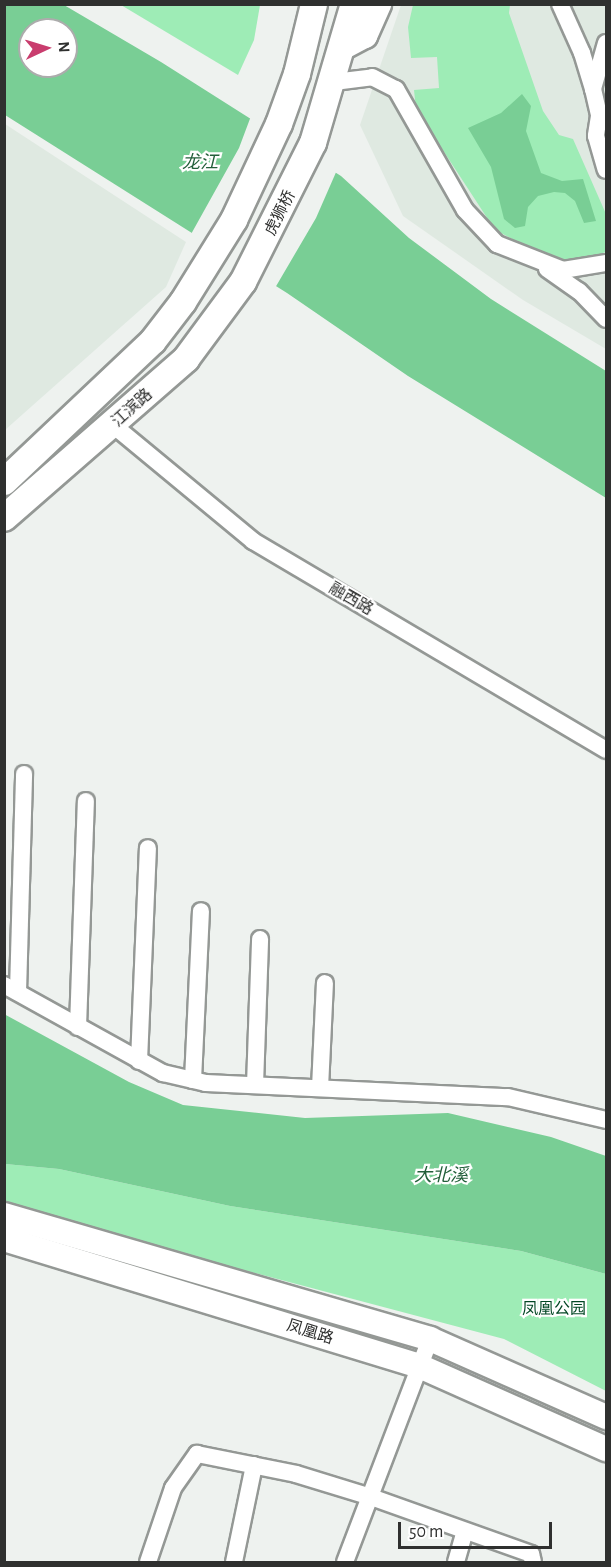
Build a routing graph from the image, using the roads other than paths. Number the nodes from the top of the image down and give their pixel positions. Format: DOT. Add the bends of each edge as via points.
graph roads {
  1 [pos="303,4"];
  2 [pos="314,4"];
  3 [pos="354,4"];
  4 [pos="379,4"];
  5 [pos="560,4"];
  6 [pos="310,30"];
  7 [pos="606,43"];
  8 [pos="344,47"];
  9 [pos="334,82"];
  10 [pos="593,90"];
  11 [pos="604,123"];
  12 [pos="606,170"];
  13 [pos="536,261"];
  14 [pos="606,263"];
  15 [pos="243,282"];
  16 [pos="606,319"];
  17 [pos="113,425"];
  18 [pos="4,482"];
  19 [pos="4,518"];
  20 [pos="606,750"];
  21 [pos="24,774"];
  22 [pos="86,801"];
  23 [pos="148,848"];
  24 [pos="201,911"];
  25 [pos="260,939"];
  26 [pos="325,983"];
  27 [pos="11,988"];
  28 [pos="78,1027"];
  29 [pos="139,1061"];
  30 [pos="193,1080"];
  31 [pos="255,1085"];
  32 [pos="320,1088"];
  33 [pos="606,1120"];
  34 [pos="4,1215"];
  35 [pos="4,1239"];
  36 [pos="430,1339"];
  37 [pos="417,1365"];
  38 [pos="606,1417"];
  39 [pos="606,1449"];
  40 [pos="254,1465"];
  41 [pos="371,1497"];
  42 [pos="465,1531"];
  43 [pos="148,1563"];
  44 [pos="234,1563"];
  45 [pos="345,1563"];
  46 [pos="456,1563"];
  47 [pos="534,1563"];
  1 -- 6 [label="street"];
  2 -- 6 [label="main road"];
  3 -- 8 [label="main road"];
  4 -- 8 [label="street" via="365,36"];
  5 -- 10 [label="street" via="582,52"];
  6 -- 18 [label="main road, 江滨路" via="279,124 212,257 153,340"];
  7 -- 10 [label="street"];
  8 -- 9 [label="main road"];
  9 -- 13 [label="street" via="372,77 396,89 439,169 477,226 497,244"];
  9 -- 15 [label="main road, 虎狮桥" via="313,143"];
  10 -- 11 [label="street"];
  11 -- 12 [label="street" via="596,136"];
  13 -- 14 [label="street" via="563,270"];
  13 -- 16 [label="street" via="579,291"];
  15 -- 17 [label="main road, 江滨路" via="186,359"];
  17 -- 19 [label="main road, 江滨路"];
  17 -- 20 [label="street, 融西路" via="253,541"];
  21 -- 27 [label="street"];
  22 -- 28 [label="street"];
  23 -- 29 [label="street"];
  24 -- 30 [label="street"];
  25 -- 31 [label="street"];
  26 -- 32 [label="street"];
  27 -- 28 [label="street"];
  28 -- 29 [label="street"];
  29 -- 30 [label="street" via="163,1073"];
  30 -- 31 [label="street"];
  31 -- 32 [label="street"];
  32 -- 33 [label="street" via="508,1097"];
  34 -- 36 [label="street, 凤凰路"];
  35 -- 37 [label="street, 凤凰路"];
  36 -- 37 [label="street"];
  36 -- 38 [label="street, 凤凰路"];
  37 -- 39 [label="street, 凤凰路"];
  37 -- 41 [label="street"];
  40 -- 41 [label="street"];
  40 -- 43 [label="street" via="197,1454 173,1488"];
  40 -- 44 [label="street"];
  41 -- 42 [label="street"];
  41 -- 45 [label="street"];
  42 -- 46 [label="street"];
  42 -- 47 [label="street" via="531,1554"];
}
